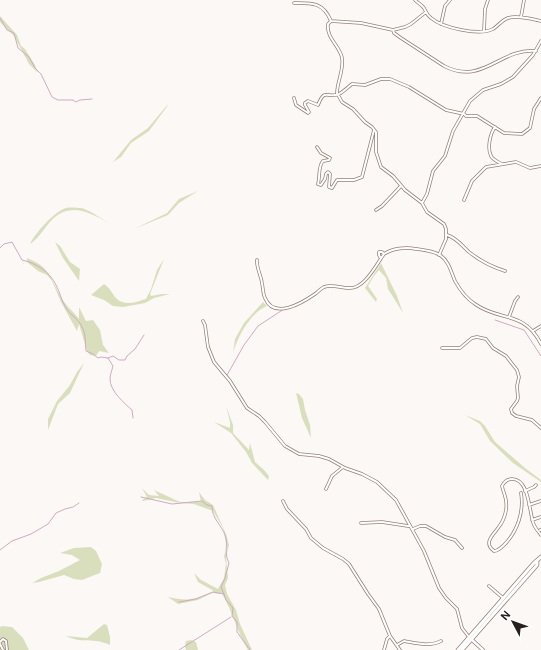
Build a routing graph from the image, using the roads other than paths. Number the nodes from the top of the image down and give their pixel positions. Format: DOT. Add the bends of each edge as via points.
graph roads {
  1 [pos="415,0"];
  2 [pos="450,0"];
  3 [pos="488,0"];
  4 [pos="524,0"];
  5 [pos="294,4"];
  6 [pos="426,12"];
  7 [pos="521,17"];
  8 [pos="331,21"];
  9 [pos="541,21"];
  10 [pos="441,24"];
  11 [pos="392,30"];
  12 [pos="484,30"];
  13 [pos="541,41"];
  14 [pos="536,51"];
  15 [pos="338,95"];
  16 [pos="294,98"];
  17 [pos="541,98"];
  18 [pos="464,114"];
  19 [pos="495,127"];
  20 [pos="374,130"];
  21 [pos="317,147"];
  22 [pos="502,164"];
  23 [pos="540,168"];
  24 [pos="401,186"];
  25 [pos="464,200"];
  26 [pos="422,203"];
  27 [pos="376,210"];
  28 [pos="447,235"];
  29 [pos="439,255"];
  30 [pos="256,260"];
  31 [pos="505,271"];
  32 [pos="518,297"];
  33 [pos="509,317"];
  34 [pos="203,321"];
  35 [pos="541,326"];
  36 [pos="534,331"];
  37 [pos="541,344"];
  38 [pos="442,348"];
  39 [pos="541,428"];
  40 [pos="343,467"];
  41 [pos="536,485"];
  42 [pos="326,489"];
  43 [pos="525,491"];
  44 [pos="521,493"];
  45 [pos="522,499"];
  46 [pos="528,499"];
  47 [pos="283,501"];
  48 [pos="541,501"];
  49 [pos="529,505"];
  50 [pos="541,517"];
  51 [pos="532,520"];
  52 [pos="361,523"];
  53 [pos="410,526"];
  54 [pos="413,529"];
  55 [pos="540,530"];
  56 [pos="541,535"];
  57 [pos="462,548"];
  58 [pos="541,557"];
  59 [pos="489,586"];
  60 [pos="504,600"];
  61 [pos="390,636"];
  62 [pos="470,638"];
  63 [pos="441,641"];
  64 [pos="0,643"];
  65 [pos="397,645"];
  66 [pos="3,650"];
  67 [pos="7,650"];
  68 [pos="384,650"];
  69 [pos="400,650"];
  70 [pos="458,650"];
  71 [pos="462,650"];
  72 [pos="483,650"];
  1 -- 6 [label="street"];
  2 -- 10 [label="street" via="445,6"];
  3 -- 12 [label="street" via="484,11"];
  4 -- 7 [label="street"];
  5 -- 8 [label="street" via="316,4 322,7"];
  6 -- 10 [label="street"];
  6 -- 11 [label="street" via="411,24"];
  7 -- 9 [label="street"];
  7 -- 12 [label="street" via="506,19 492,29"];
  8 -- 11 [label="street" via="366,24"];
  8 -- 15 [label="street" via="327,28 342,57"];
  10 -- 12 [label="street" via="457,29"];
  11 -- 14 [label="street" via="444,66 462,71 478,70 510,54"];
  13 -- 14 [label="street"];
  14 -- 18 [label="street" via="513,77 483,90 473,98"];
  15 -- 16 [label="street" via="323,95 318,105 310,101 305,103 308,113 296,105"];
  15 -- 18 [label="street" via="352,84 365,85 381,79 390,79 409,87 446,110"];
  15 -- 20 [label="street" via="342,102"];
  17 -- 19 [label="street" via="534,109 530,128 522,134 500,132"];
  18 -- 19 [label="street" via="477,116"];
  18 -- 26 [label="street" via="453,131 445,156 433,171 426,198"];
  19 -- 22 [label="street" via="490,140 490,154 494,160"];
  20 -- 21 [label="street" via="362,177 354,180 337,180 332,188 329,187 328,172 321,185 318,184 320,164 330,158"];
  20 -- 24 [label="street" via="380,166 394,176"];
  22 -- 23 [label="street" via="516,162 530,168"];
  22 -- 25 [label="street" via="484,168 472,181"];
  24 -- 26 [label="street"];
  24 -- 27 [label="street"];
  26 -- 28 [label="street" via="426,211 444,224"];
  28 -- 29 [label="street"];
  28 -- 31 [label="street" via="458,240 490,265"];
  29 -- 30 [label="street" via="408,248 390,251 384,254 358,287 323,288 284,310 270,305 265,299"];
  29 -- 33 [label="street" via="446,261 458,286 470,301 488,312"];
  32 -- 33 [label="street"];
  33 -- 36 [label="street"];
  34 -- 40 [label="street" via="210,355 247,408 265,422 289,449 299,454 324,458"];
  35 -- 36 [label="street"];
  36 -- 37 [label="street"];
  38 -- 39 [label="street" via="460,348 472,338 486,339 508,358 518,372 518,398 511,409 512,413 532,420"];
  40 -- 42 [label="street" via="332,476"];
  40 -- 53 [label="street" via="362,474 381,486 396,500"];
  41 -- 43 [label="street"];
  43 -- 45 [label="street" via="521,482 516,479 510,479 503,484 506,512 489,540 492,550 499,550 513,534 520,516"];
  43 -- 46 [label="street"];
  44 -- 45 [label="street"];
  45 -- 46 [label="street"];
  46 -- 49 [label="street"];
  47 -- 61 [label="street" via="311,538 349,564 379,609"];
  48 -- 49 [label="street"];
  49 -- 51 [label="street"];
  50 -- 51 [label="street"];
  51 -- 55 [label="street"];
  52 -- 53 [label="street" via="382,522"];
  53 -- 54 [label="street"];
  54 -- 57 [label="street" via="426,526 455,540"];
  54 -- 62 [label="street" via="439,588 457,609 462,628"];
  55 -- 56 [label="street"];
  58 -- 60 [label="main road" via="537,565"];
  59 -- 60 [label="street"];
  60 -- 62 [label="main road"];
  61 -- 65 [label="street"];
  61 -- 68 [label="street"];
  62 -- 70 [label="main road"];
  62 -- 71 [label="main road"];
  62 -- 72 [label="street"];
  63 -- 65 [label="street" via="420,644 404,641"];
  64 -- 66 [label="street"];
  64 -- 67 [label="street" via="3,639 6,640"];
  65 -- 69 [label="street"];
}
